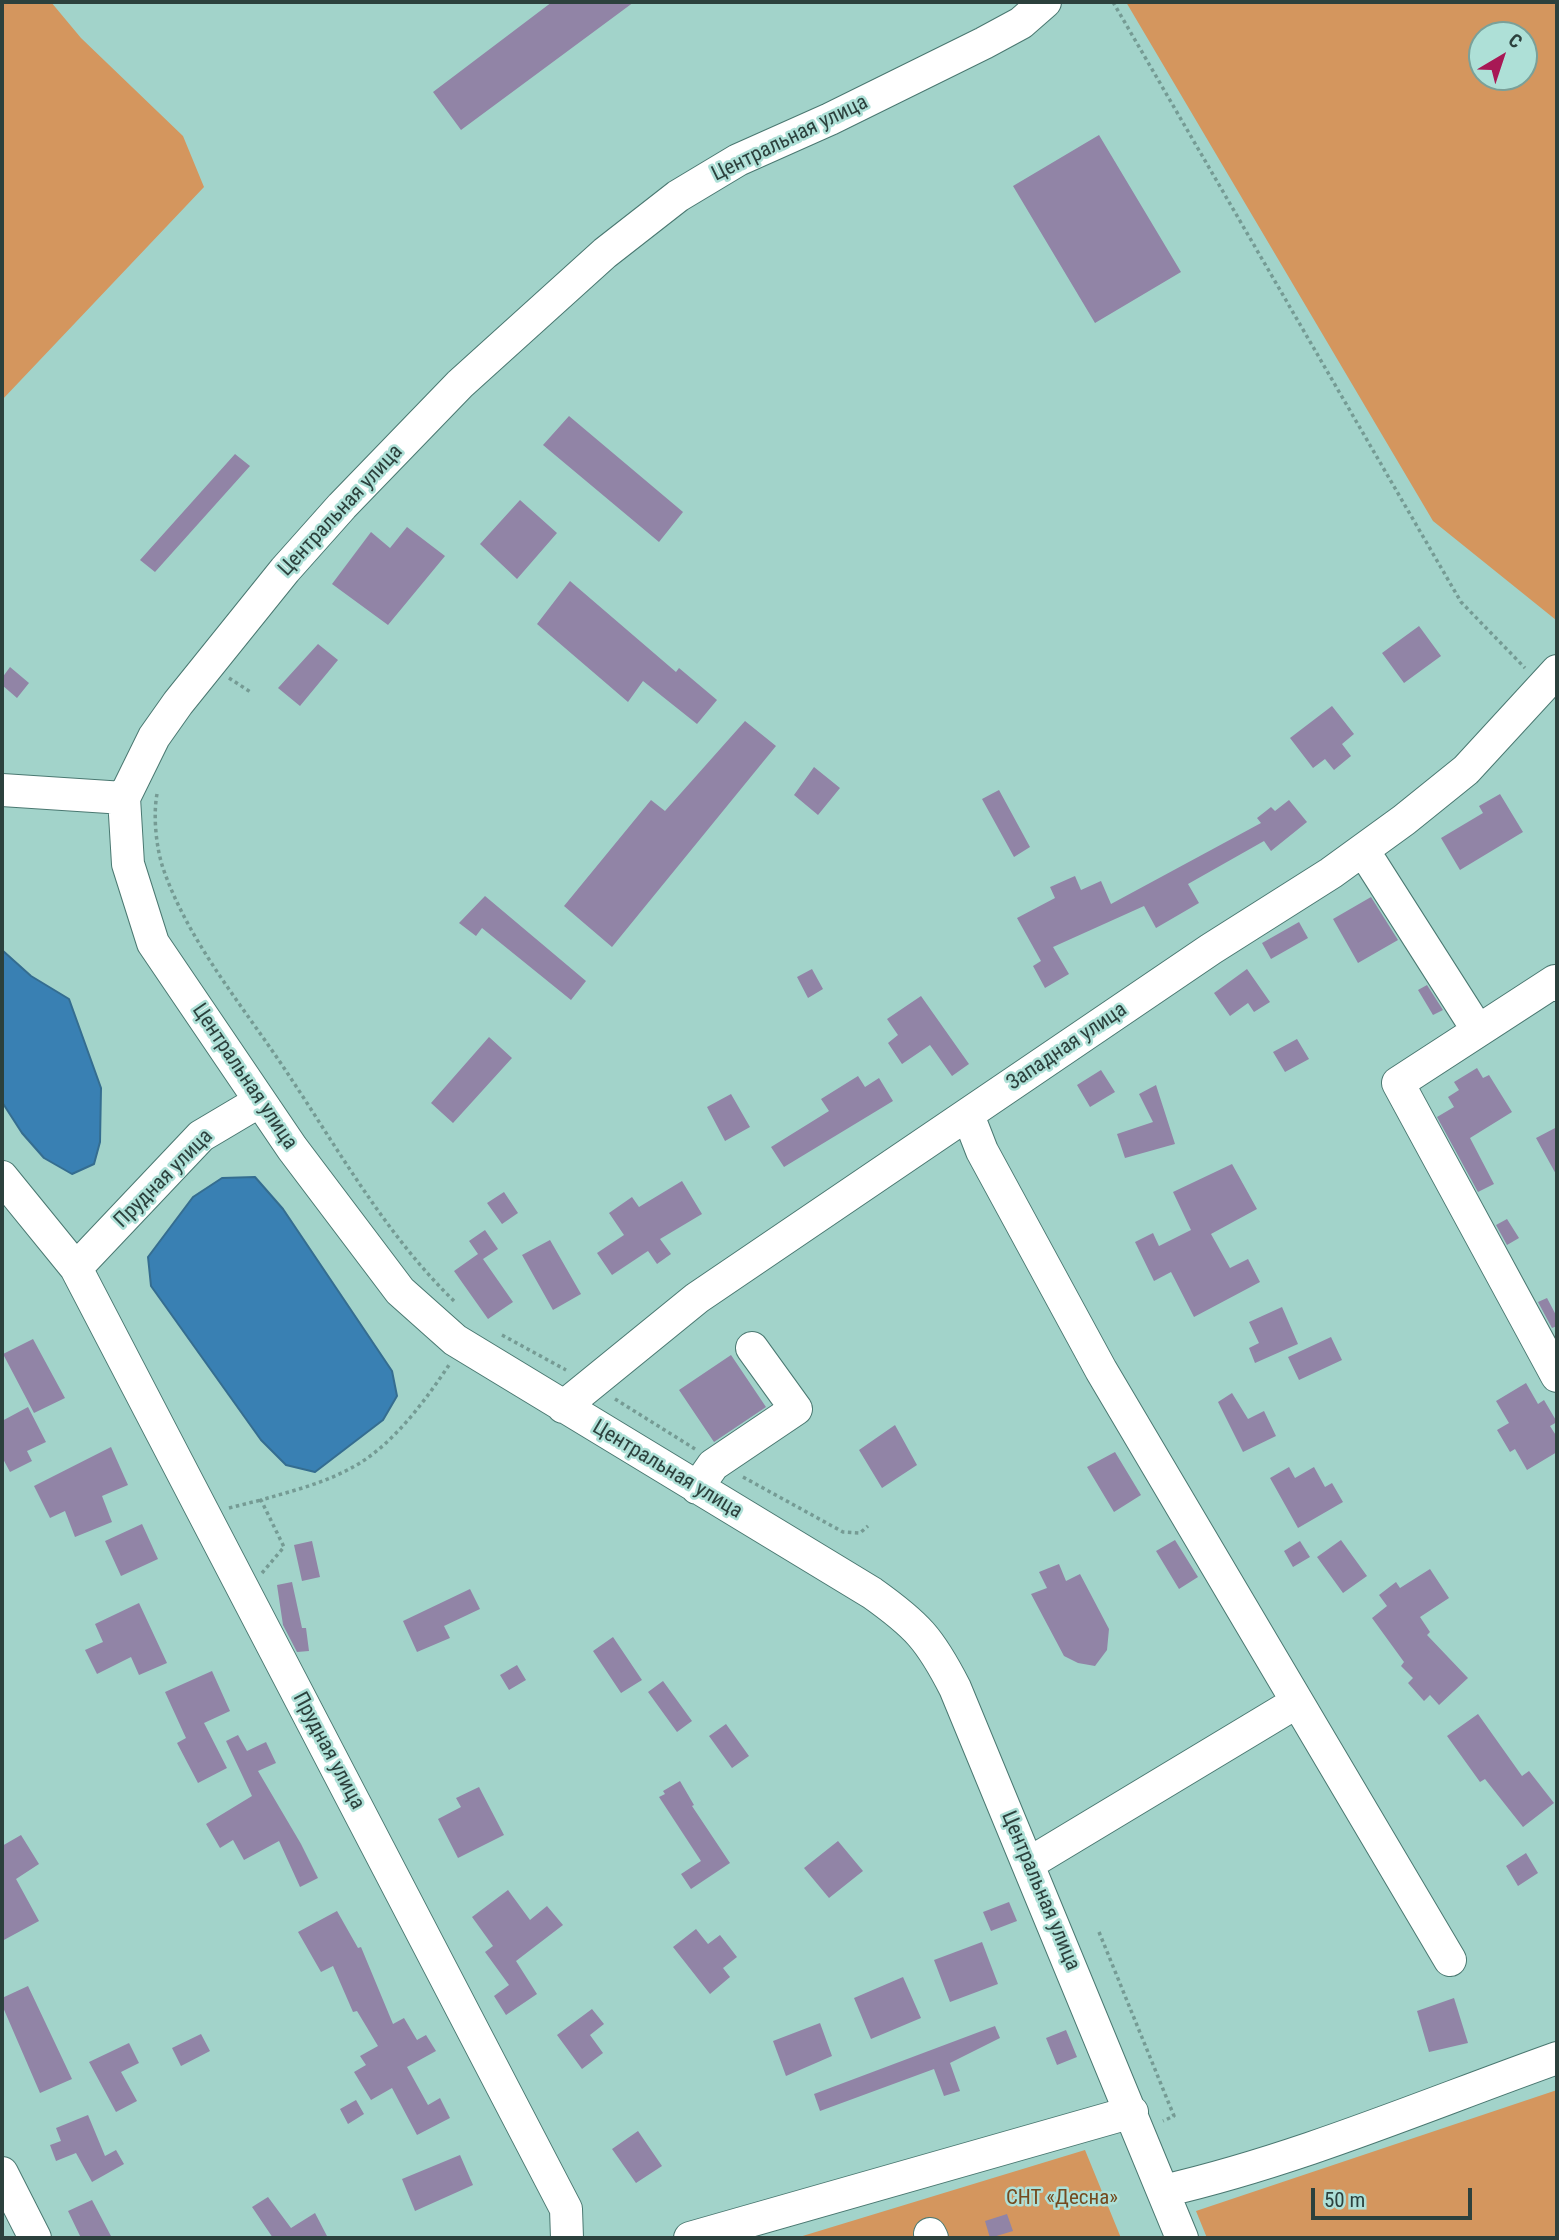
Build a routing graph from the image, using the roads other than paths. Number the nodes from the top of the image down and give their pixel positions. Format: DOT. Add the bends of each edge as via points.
graph roads {
  1 [pos="1045,2"];
  2 [pos="1550,679"];
  3 [pos="2,790"];
  4 [pos="124,798"];
  5 [pos="1363,850"];
  6 [pos="1557,985"];
  7 [pos="1477,1029"];
  8 [pos="260,1101"];
  9 [pos="968,1115"];
  10 [pos="2,1177"];
  11 [pos="76,1268"];
  12 [pos="752,1349"];
  13 [pos="1557,1376"];
  14 [pos="563,1407"];
  15 [pos="697,1488"];
  16 [pos="1297,1702"];
  17 [pos="1028,1864"];
  18 [pos="1450,1960"];
  19 [pos="1557,2058"];
  20 [pos="1132,2112"];
  21 [pos="2,2174"];
  22 [pos="1163,2191"];
  23 [pos="35,2238"];
  24 [pos="567,2238"];
  25 [pos="690,2238"];
  26 [pos="1182,2238"];
  1 -- 4 [label="street, Центральная улица" via="1021,23 984,43 738,160 678,197 605,253 460,384 293,561 170,714"];
  2 -- 5 [label="street, Западная улица" via="1466,770"];
  3 -- 4 [label="street"];
  4 -- 8 [label="street, Центральная улица" via="128,864 153,943"];
  5 -- 7 [label="street"];
  5 -- 9 [label="street, Западная улица"];
  6 -- 7 [label="street" via="1555,981"];
  7 -- 13 [label="street" via="1398,1083"];
  8 -- 11 [label="street, Прудная улица" via="201,1136"];
  8 -- 14 [label="street, Центральная улица" via="400,1291 456,1340"];
  9 -- 14 [label="street, Западная улица" via="697,1298"];
  9 -- 16 [label="street" via="982,1151 1101,1370"];
  10 -- 11 [label="street, Прудная улица"];
  11 -- 24 [label="street, Прудная улица" via="566,2209"];
  12 -- 15 [label="street" via="796,1409 716,1462"];
  14 -- 15 [label="street, Центральная улица"];
  15 -- 17 [label="street, Центральная улица" via="872,1593 934,1647"];
  16 -- 17 [label="street"];
  16 -- 18 [label="street"];
  17 -- 20 [label="street, Центральная улица"];
  19 -- 22 [label="street" via="1316,2145"];
  20 -- 22 [label="street, Центральная улица"];
  20 -- 25 [label="street"];
  21 -- 23 [label="street"];
  22 -- 26 [label="street, Центральная улица"];
}
